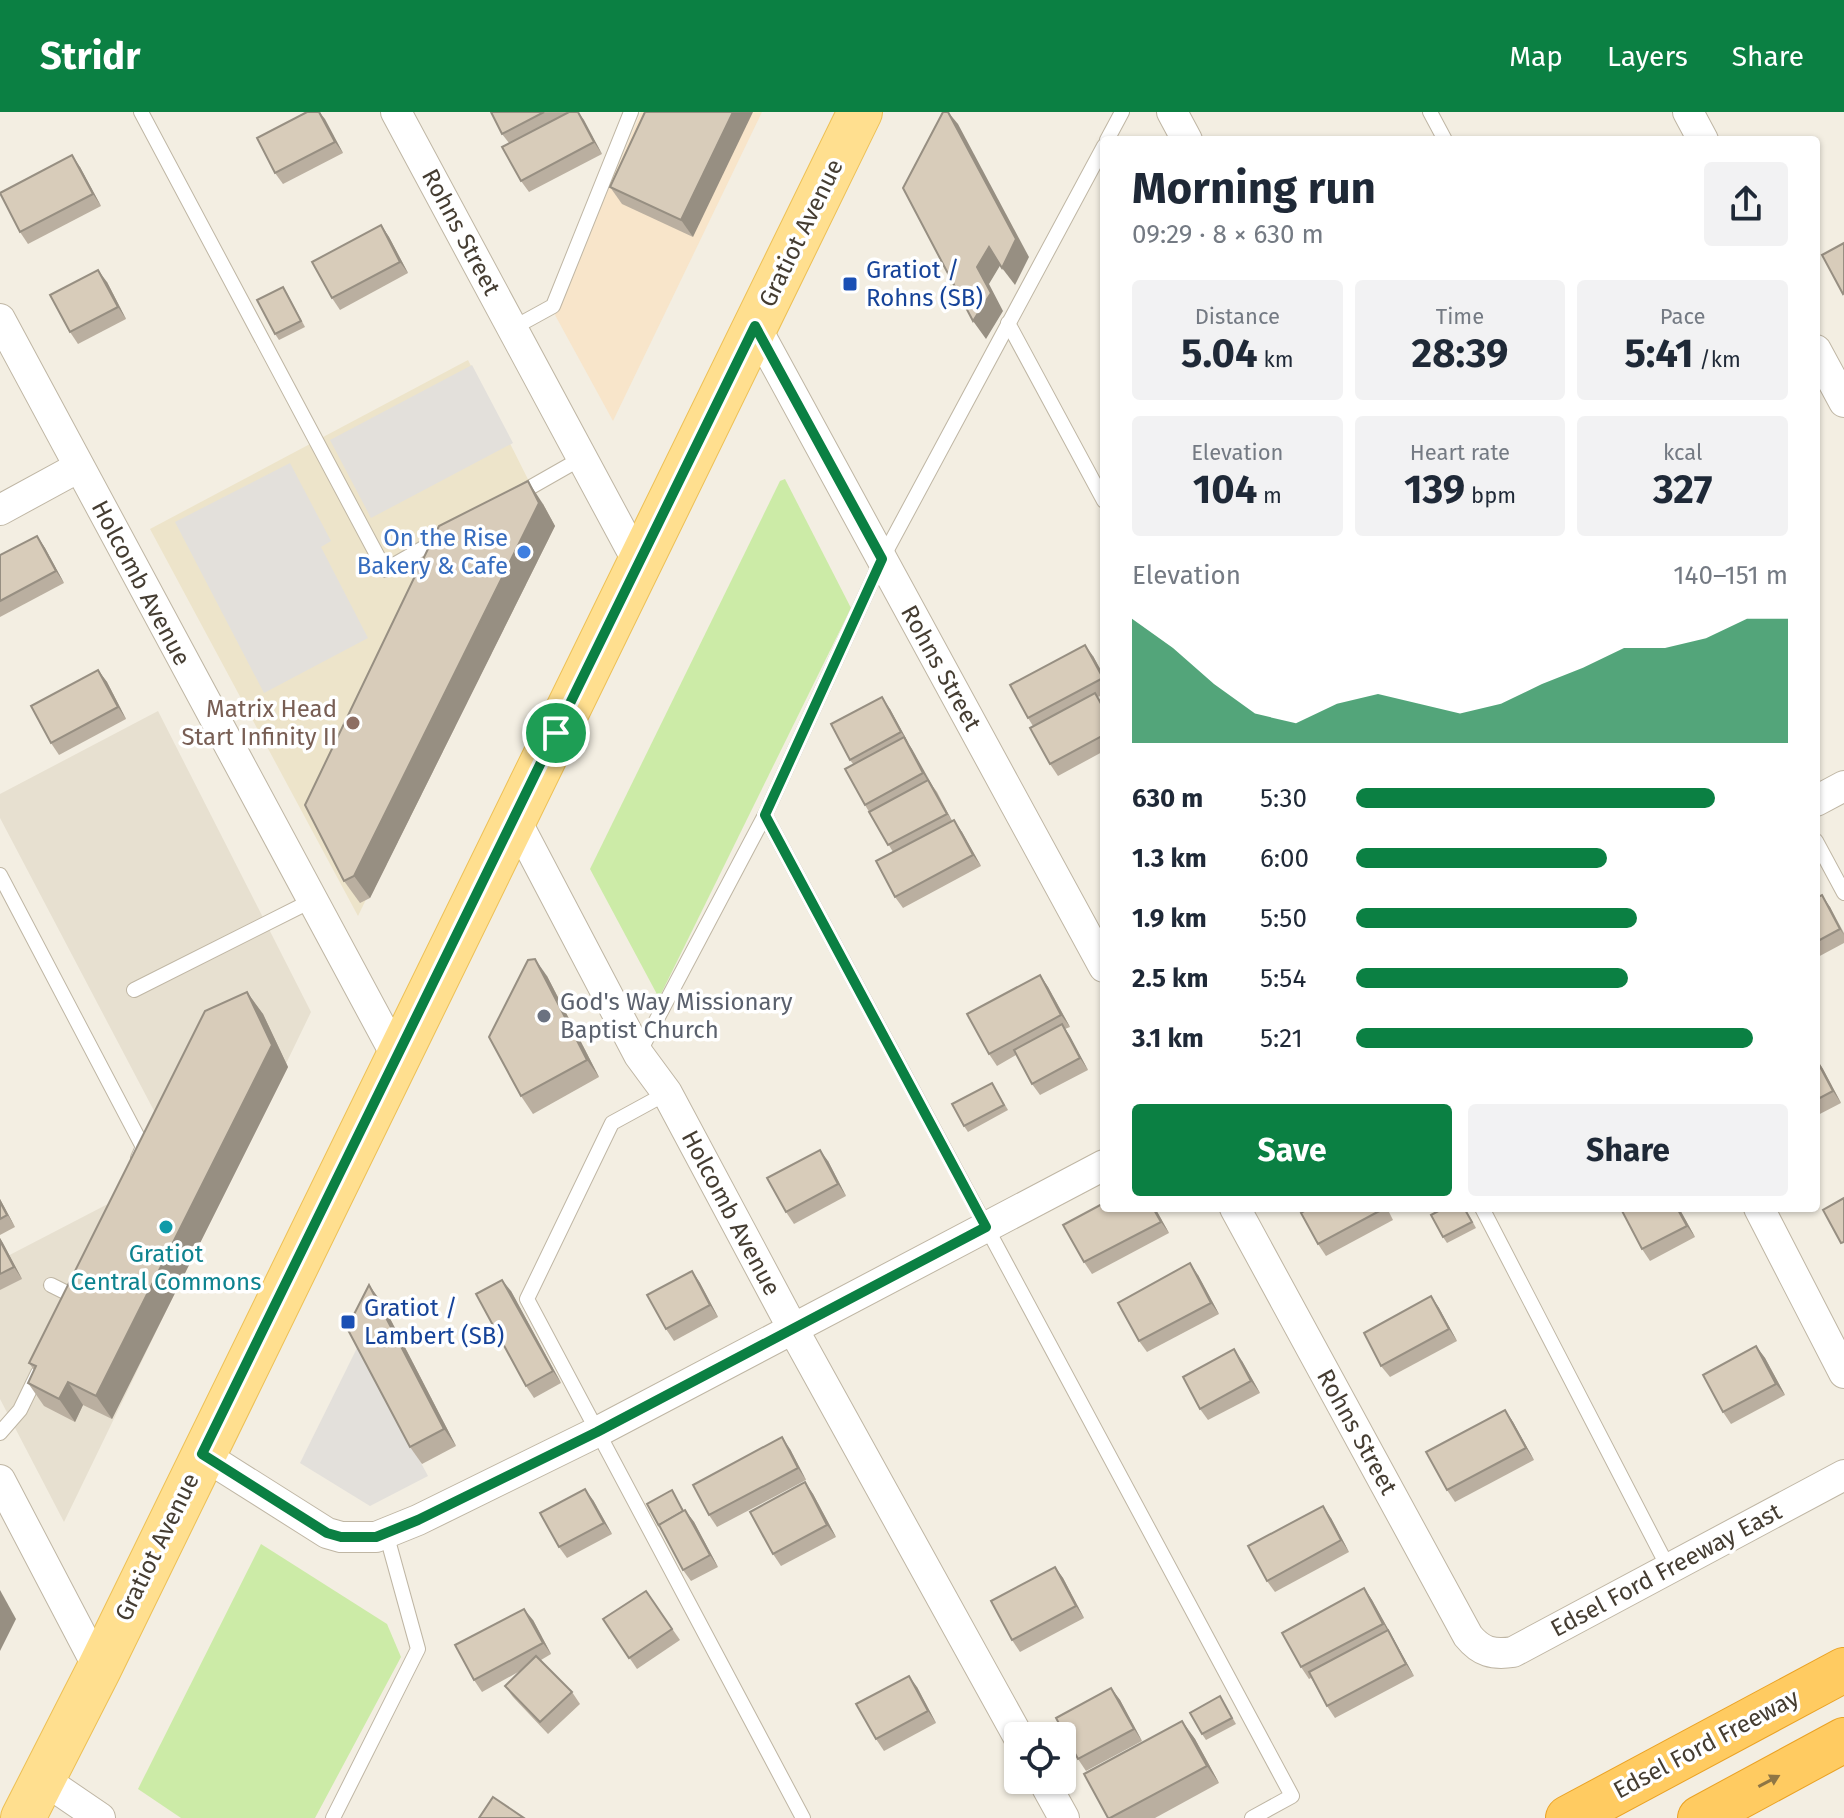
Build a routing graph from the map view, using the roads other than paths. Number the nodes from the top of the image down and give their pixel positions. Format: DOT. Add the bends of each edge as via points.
graph roads {
  1 [pos="141,112"];
  2 [pos="396,112"];
  3 [pos="631,112"];
  4 [pos="860,112"];
  5 [pos="1122,112"];
  6 [pos="1172,112"];
  7 [pos="1430,112"];
  8 [pos="1688,112"];
  9 [pos="1109,136"];
  10 [pos="1185,136"];
  11 [pos="1443,136"];
  12 [pos="1701,136"];
  13 [pos="1100,153"];
  14 [pos="0,319"];
  15 [pos="1008,323"];
  16 [pos="755,326"];
  17 [pos="513,328"];
  18 [pos="1820,357"];
  19 [pos="1844,402"];
  20 [pos="582,458"];
  21 [pos="79,467"];
  22 [pos="1100,494"];
  23 [pos="503,502"];
  24 [pos="0,510"];
  25 [pos="464,525"];
  26 [pos="882,559"];
  27 [pos="639,564"];
  28 [pos="1844,786"];
  29 [pos="1820,799"];
  30 [pos="765,815"];
  31 [pos="514,817"];
  32 [pos="1820,848"];
  33 [pos="0,875"];
  34 [pos="1844,893"];
  35 [pos="313,900"];
  36 [pos="1100,960"];
  37 [pos="134,990"];
  38 [pos="639,1055"];
  39 [pos="397,1057"];
  40 [pos="667,1093"];
  41 [pos="1100,1167"];
  42 [pos="131,1174"];
  43 [pos="1237,1212"];
  44 [pos="1484,1212"];
  45 [pos="1761,1212"];
  46 [pos="986,1227"];
  47 [pos="51,1285"];
  48 [pos="66,1311"];
  49 [pos="793,1329"];
  50 [pos="47,1353"];
  51 [pos="1844,1373"];
  52 [pos="597,1432"];
  53 [pos="0,1433"];
  54 [pos="202,1454"];
  55 [pos="1844,1475"];
  56 [pos="0,1480"];
  57 [pos="386,1533"];
  58 [pos="1669,1569"];
  59 [pos="1486,1650"];
  60 [pos="99,1669"];
  61 [pos="1844,1670"];
  62 [pos="1010,1722"];
  63 [pos="1844,1740"];
  64 [pos="43,1779"];
  65 [pos="1051,1794"];
  66 [pos="23,1818"];
  67 [pos="100,1818"];
  68 [pos="333,1818"];
  69 [pos="803,1818"];
  70 [pos="1064,1818"];
  71 [pos="1252,1818"];
  72 [pos="1568,1818"];
  73 [pos="1700,1818"];
  1 -- 25 [label="lane" via="385,570"];
  2 -- 17 [label="street, Rohns Street"];
  3 -- 17 [label="lane" via="553,306"];
  4 -- 16 [label="main road, Gratiot Avenue"];
  5 -- 9 [label="lane"];
  6 -- 10 [label="street"];
  7 -- 11 [label="lane"];
  8 -- 12 [label="street"];
  13 -- 15 [label="lane"];
  14 -- 21 [label="street, Holcomb Avenue"];
  15 -- 22 [label="lane"];
  15 -- 26 [label="lane"];
  16 -- 26 [label="street, Rohns Street"];
  16 -- 27 [label="main road, Gratiot Avenue"];
  17 -- 20 [label="street, Rohns Street"];
  18 -- 19 [label="street"];
  20 -- 23 [label="lane"];
  20 -- 27 [label="street, Rohns Street"];
  21 -- 24 [label="street"];
  21 -- 35 [label="street, Holcomb Avenue"];
  26 -- 30 [label="lane"];
  26 -- 36 [label="street, Rohns Street"];
  27 -- 31 [label="main road, Gratiot Avenue"];
  28 -- 29 [label="street"];
  30 -- 38 [label="lane"];
  30 -- 46 [label="lane"];
  31 -- 38 [label="street, Holcomb Avenue"];
  31 -- 39 [label="main road, Gratiot Avenue"];
  32 -- 34 [label="lane"];
  33 -- 42 [label="lane" via="143,1147"];
  35 -- 37 [label="lane"];
  35 -- 39 [label="street, Holcomb Avenue"];
  38 -- 40 [label="street, Holcomb Avenue"];
  39 -- 54 [label="main road, Gratiot Avenue"];
  40 -- 49 [label="street, Holcomb Avenue"];
  40 -- 52 [label="lane" via="612,1123 527,1299"];
  41 -- 46 [label="street"];
  43 -- 59 [label="street, Rohns Street" via="1468,1636"];
  44 -- 58 [label="lane"];
  45 -- 51 [label="street"];
  46 -- 49 [label="street"];
  46 -- 71 [label="lane" via="1292,1796"];
  47 -- 48 [label="lane" via="76,1290"];
  49 -- 52 [label="street"];
  49 -- 62 [label="street, Holcomb Avenue"];
  50 -- 53 [label="lane" via="20,1410"];
  52 -- 57 [label="street"];
  52 -- 69 [label="lane"];
  54 -- 57 [label="street" via="327,1533"];
  54 -- 60 [label="main road, Gratiot Avenue"];
  55 -- 58 [label="street, Edsel Ford Freeway East"];
  56 -- 60 [label="street"];
  57 -- 68 [label="lane" via="418,1649"];
  58 -- 59 [label="street, Edsel Ford Freeway East" via="1513,1652"];
  60 -- 64 [label="main road, Gratiot Avenue"];
  61 -- 72 [label="highway, Edsel Ford Freeway"];
  73 -- 63 [label="highway, one-way"];
  64 -- 66 [label="main road, Gratiot Avenue"];
  64 -- 67 [label="street"];
  65 -- 70 [label="street"];
}
